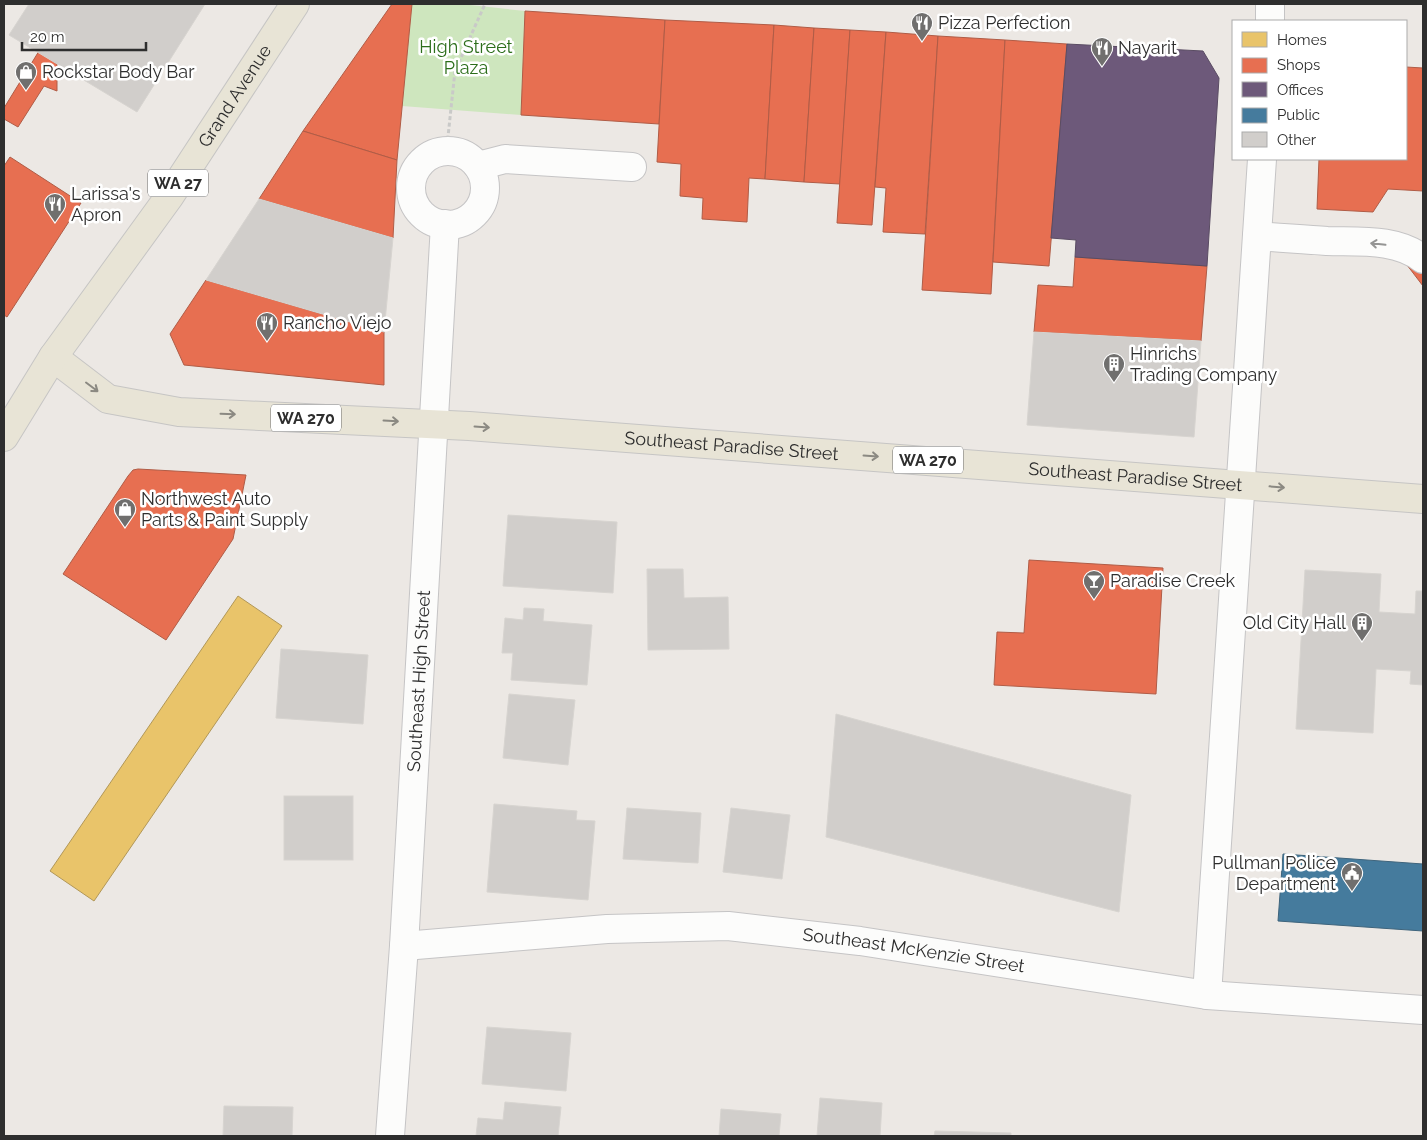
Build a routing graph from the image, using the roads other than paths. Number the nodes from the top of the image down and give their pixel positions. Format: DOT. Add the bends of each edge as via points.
graph roads {
  1 [pos="295,4"];
  2 [pos="1270,4"];
  3 [pos="1270,20"];
  4 [pos="1262,160"];
  5 [pos="478,166"];
  6 [pos="632,167"];
  7 [pos="445,224"];
  8 [pos="1258,236"];
  9 [pos="1423,258"];
  10 [pos="53,357"];
  11 [pos="433,424"];
  12 [pos="4,437"];
  13 [pos="1240,484"];
  14 [pos="1423,499"];
  15 [pos="404,946"];
  16 [pos="1207,995"];
  17 [pos="1423,1010"];
  18 [pos="390,1136"];
  1 -- 10 [label="main road, Grand Avenue / WA 27" via="168,197"];
  2 -- 3 [label="street"];
  4 -- 8 [label="street"];
  5 -- 6 [label="street" via="505,159"];
  5 -- 7 [label="street" via="485,189 482,202 466,220 454,225"];
  5 -- 7 [label="street" via="469,157 446,151 424,160 417,169 412,179 414,202 430,220"];
  7 -- 11 [label="street, Southeast High Street"];
  9 -- 8 [label="street, one-way" via="1415,252 1378,243"];
  8 -- 13 [label="street"];
  10 -- 11 [label="main road, Southeast Paradise Street / WA 270, one-way" via="108,399 180,412"];
  10 -- 12 [label="main road, WA 27"];
  11 -- 13 [label="main road, Southeast Paradise Street / WA 270, one-way"];
  11 -- 15 [label="street, Southeast High Street"];
  13 -- 14 [label="main road, Southeast Paradise Street / WA 270, one-way"];
  13 -- 16 [label="street"];
  15 -- 16 [label="street, Southeast McKenzie Street" via="607,929 728,926 860,941"];
  15 -- 18 [label="street, Southeast High Street"];
  16 -- 17 [label="street, Southeast McKenzie Street"];
}
